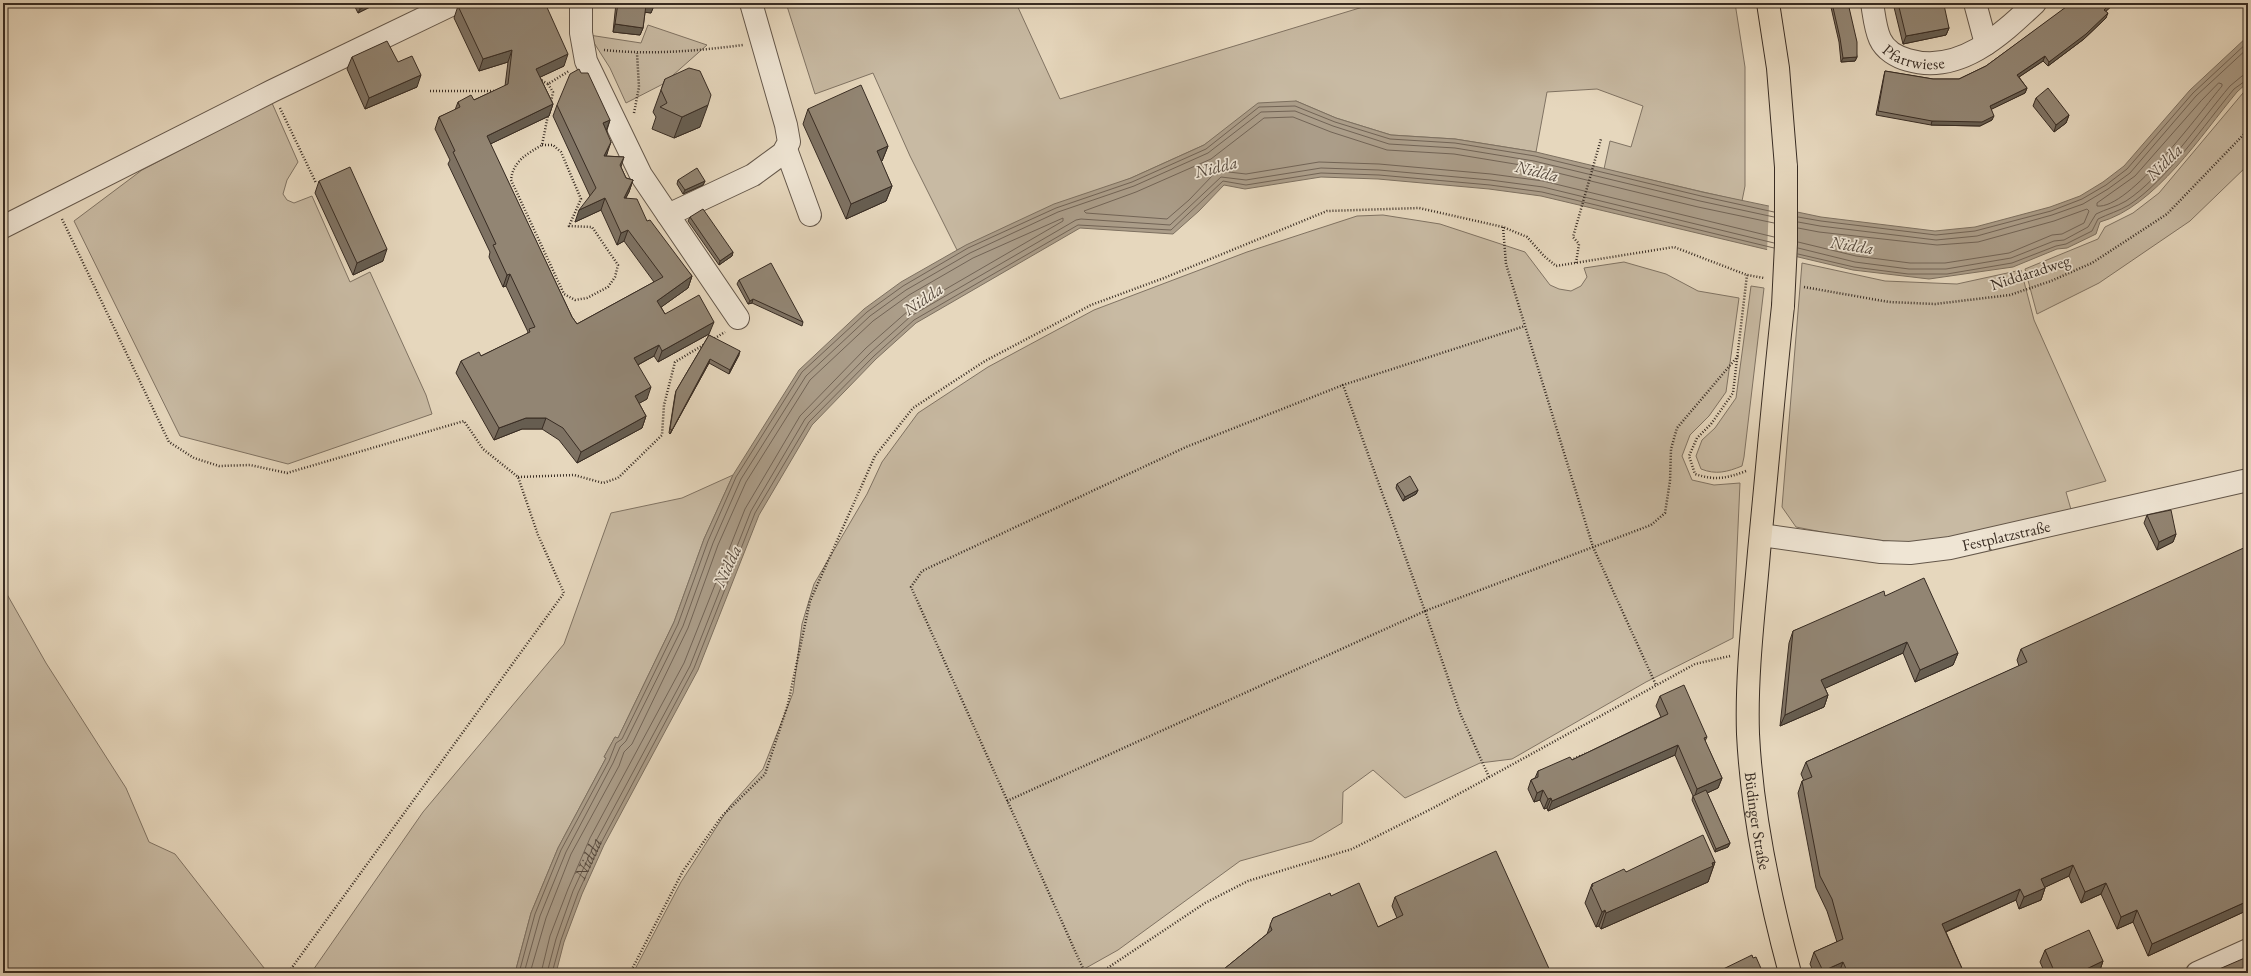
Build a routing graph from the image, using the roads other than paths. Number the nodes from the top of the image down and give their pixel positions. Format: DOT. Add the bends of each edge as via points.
graph roads {
  1 [pos="455,3"];
  2 [pos="581,3"];
  3 [pos="751,3"];
  4 [pos="1768,3"];
  5 [pos="1872,3"];
  6 [pos="1975,3"];
  7 [pos="2035,3"];
  8 [pos="1986,44"];
  9 [pos="786,149"];
  10 [pos="668,215"];
  11 [pos="810,215"];
  12 [pos="3,227"];
  13 [pos="738,318"];
  14 [pos="2248,480"];
  15 [pos="1761,535"];
  16 [pos="2248,950"];
  17 [pos="1790,973"];
  18 [pos="2197,973"];
  1 -- 12 [label="street" via="272,91"];
  2 -- 10 [label="street" via="585,54 641,175"];
  3 -- 9 [label="street" via="786,125 789,142"];
  4 -- 15 [label="main road, Büdinger Straße, bridge" via="1778,68 1786,166 1786,244 1783,306"];
  5 -- 8 [label="street, Pfarrwiese" via="1880,38 1885,46 1902,58 1927,64 1943,63 1967,56"];
  6 -- 8 [label="street"];
  7 -- 8 [label="street, Pfarrwiese"];
  9 -- 10 [label="street" via="753,174"];
  9 -- 11 [label="street"];
  10 -- 13 [label="street"];
  14 -- 15 [label="street, Festplatzstraße" via="1930,551 1882,552"];
  15 -- 17 [label="main road, Büdinger Straße" via="1742,660 1753,790 1770,892"];
  16 -- 18 [label="street"];
}
